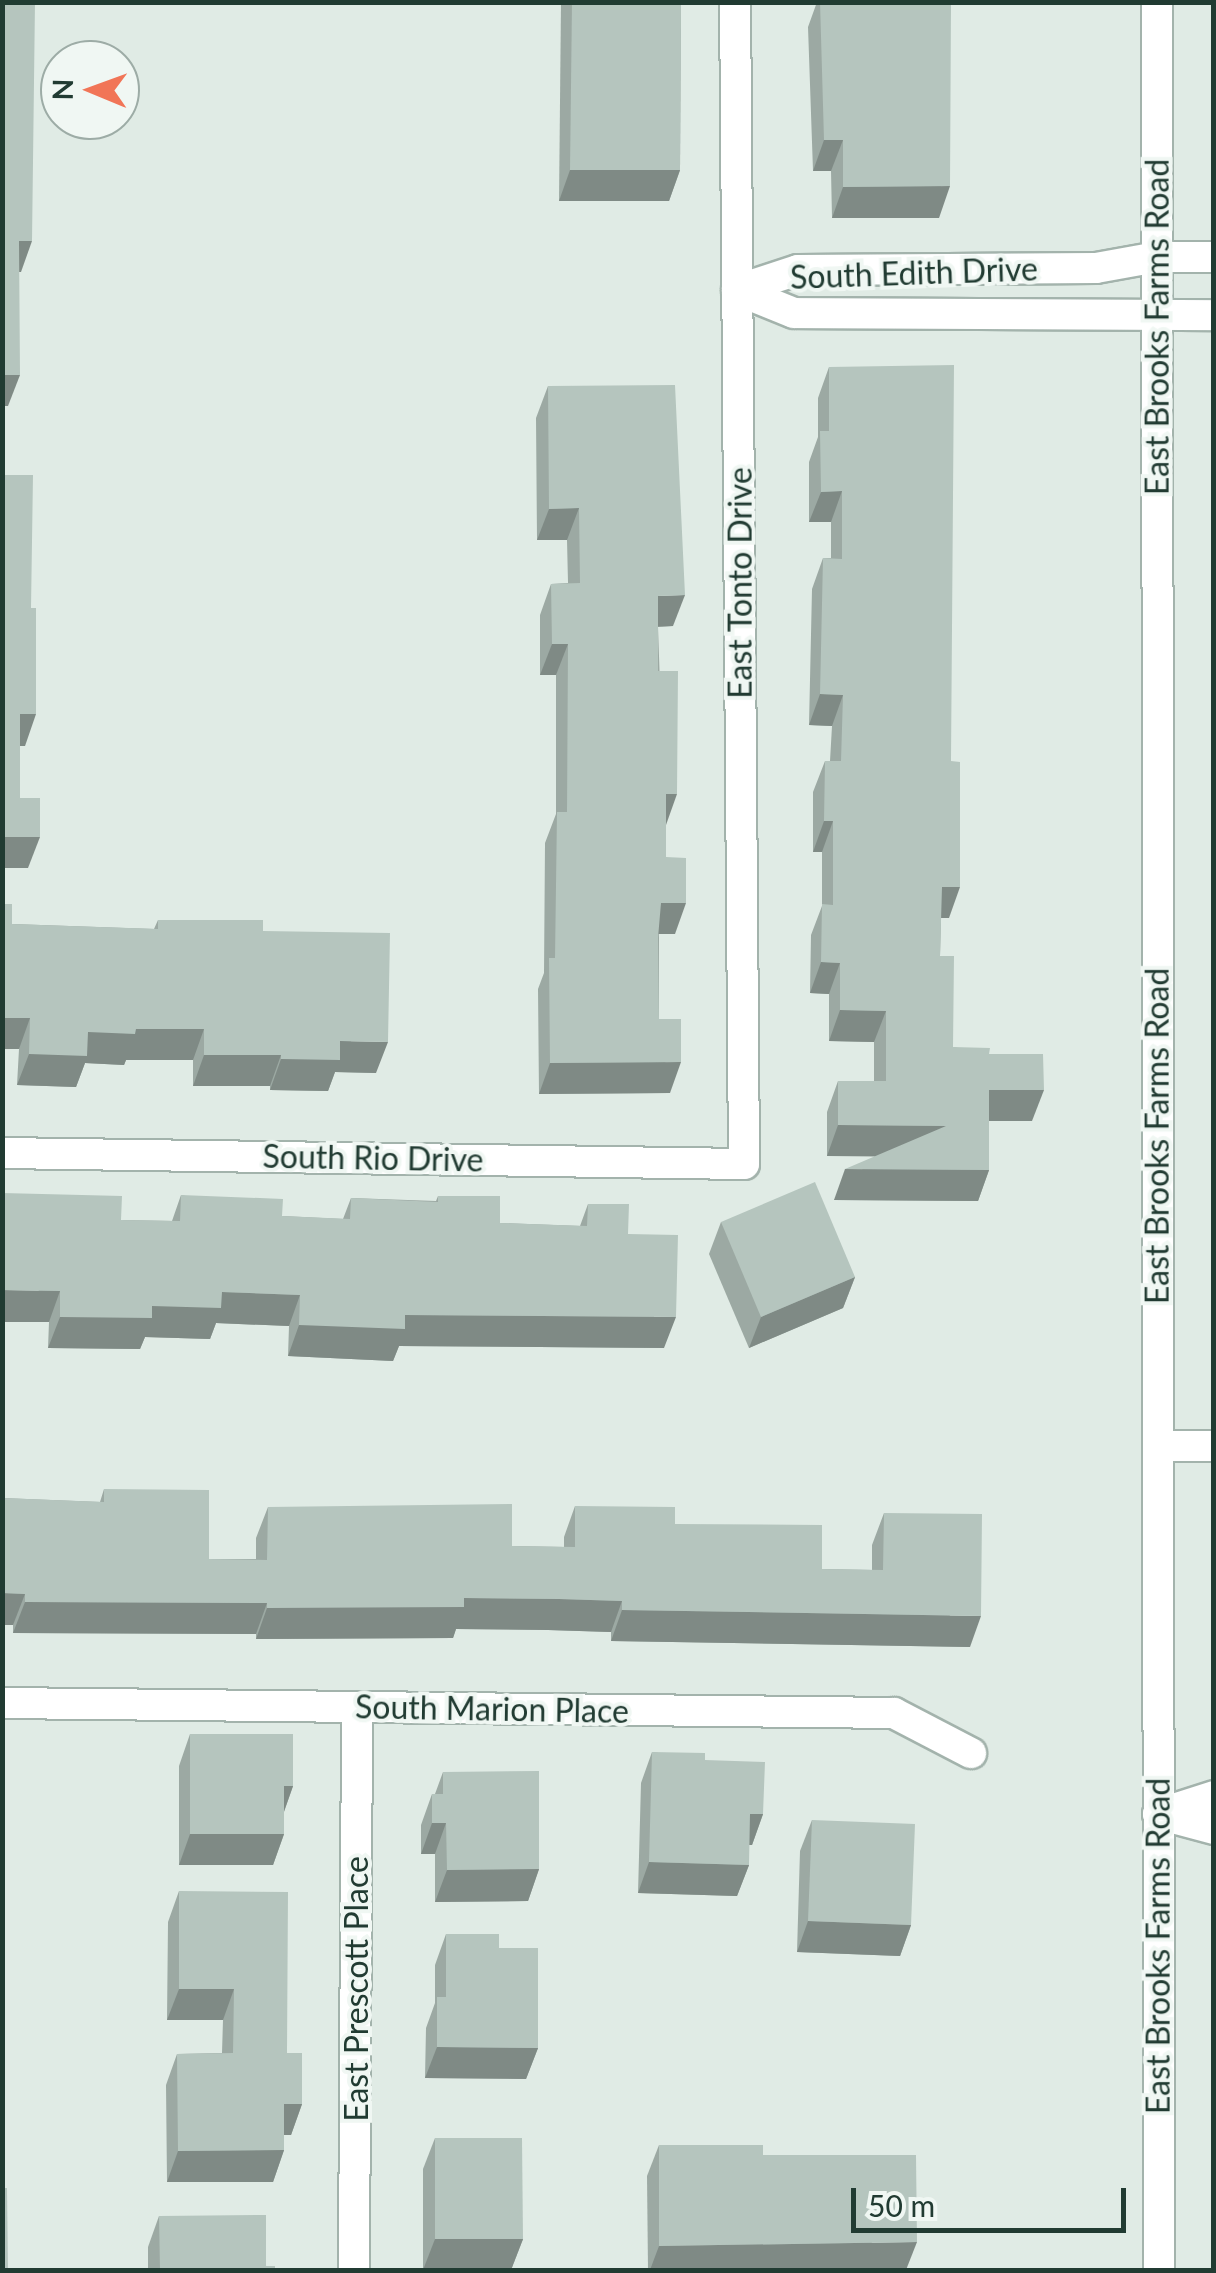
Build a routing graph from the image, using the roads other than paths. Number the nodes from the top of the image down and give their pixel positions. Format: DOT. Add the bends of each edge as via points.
graph roads {
  1 [pos="735,2"];
  2 [pos="1157,2"];
  3 [pos="1157,258"];
  4 [pos="1214,258"];
  5 [pos="941,268"];
  6 [pos="737,290"];
  7 [pos="941,314"];
  8 [pos="1156,314"];
  9 [pos="1214,314"];
  10 [pos="2,1153"];
  11 [pos="744,1164"];
  12 [pos="1158,1446"];
  13 [pos="1214,1446"];
  14 [pos="2,1703"];
  15 [pos="357,1708"];
  16 [pos="971,1753"];
  17 [pos="1214,1796"];
  18 [pos="1158,1814"];
  19 [pos="1214,1829"];
  20 [pos="354,2270"];
  21 [pos="1159,2270"];
  1 -- 6 [label="street, East Tonto Drive"];
  2 -- 3 [label="street, East Brooks Farms Road"];
  3 -- 4 [label="street, South Edith Drive"];
  3 -- 5 [label="street, South Edith Drive" via="1096,268"];
  3 -- 8 [label="street, East Brooks Farms Road"];
  5 -- 6 [label="street, South Edith Drive" via="798,270"];
  5 -- 7 [label="street"];
  6 -- 7 [label="street, South Edith Drive" via="794,313"];
  6 -- 11 [label="street, East Tonto Drive"];
  7 -- 8 [label="street, South Edith Drive"];
  8 -- 9 [label="street, South Edith Drive"];
  8 -- 12 [label="street, East Brooks Farms Road"];
  10 -- 11 [label="street, South Rio Drive"];
  12 -- 13 [label="street"];
  12 -- 18 [label="street, East Brooks Farms Road"];
  14 -- 15 [label="street, South Marion Place"];
  15 -- 16 [label="street, South Marion Place" via="894,1713"];
  15 -- 20 [label="street, East Prescott Place"];
  17 -- 18 [label="street"];
  18 -- 19 [label="street"];
  18 -- 21 [label="street, East Brooks Farms Road"];
}
